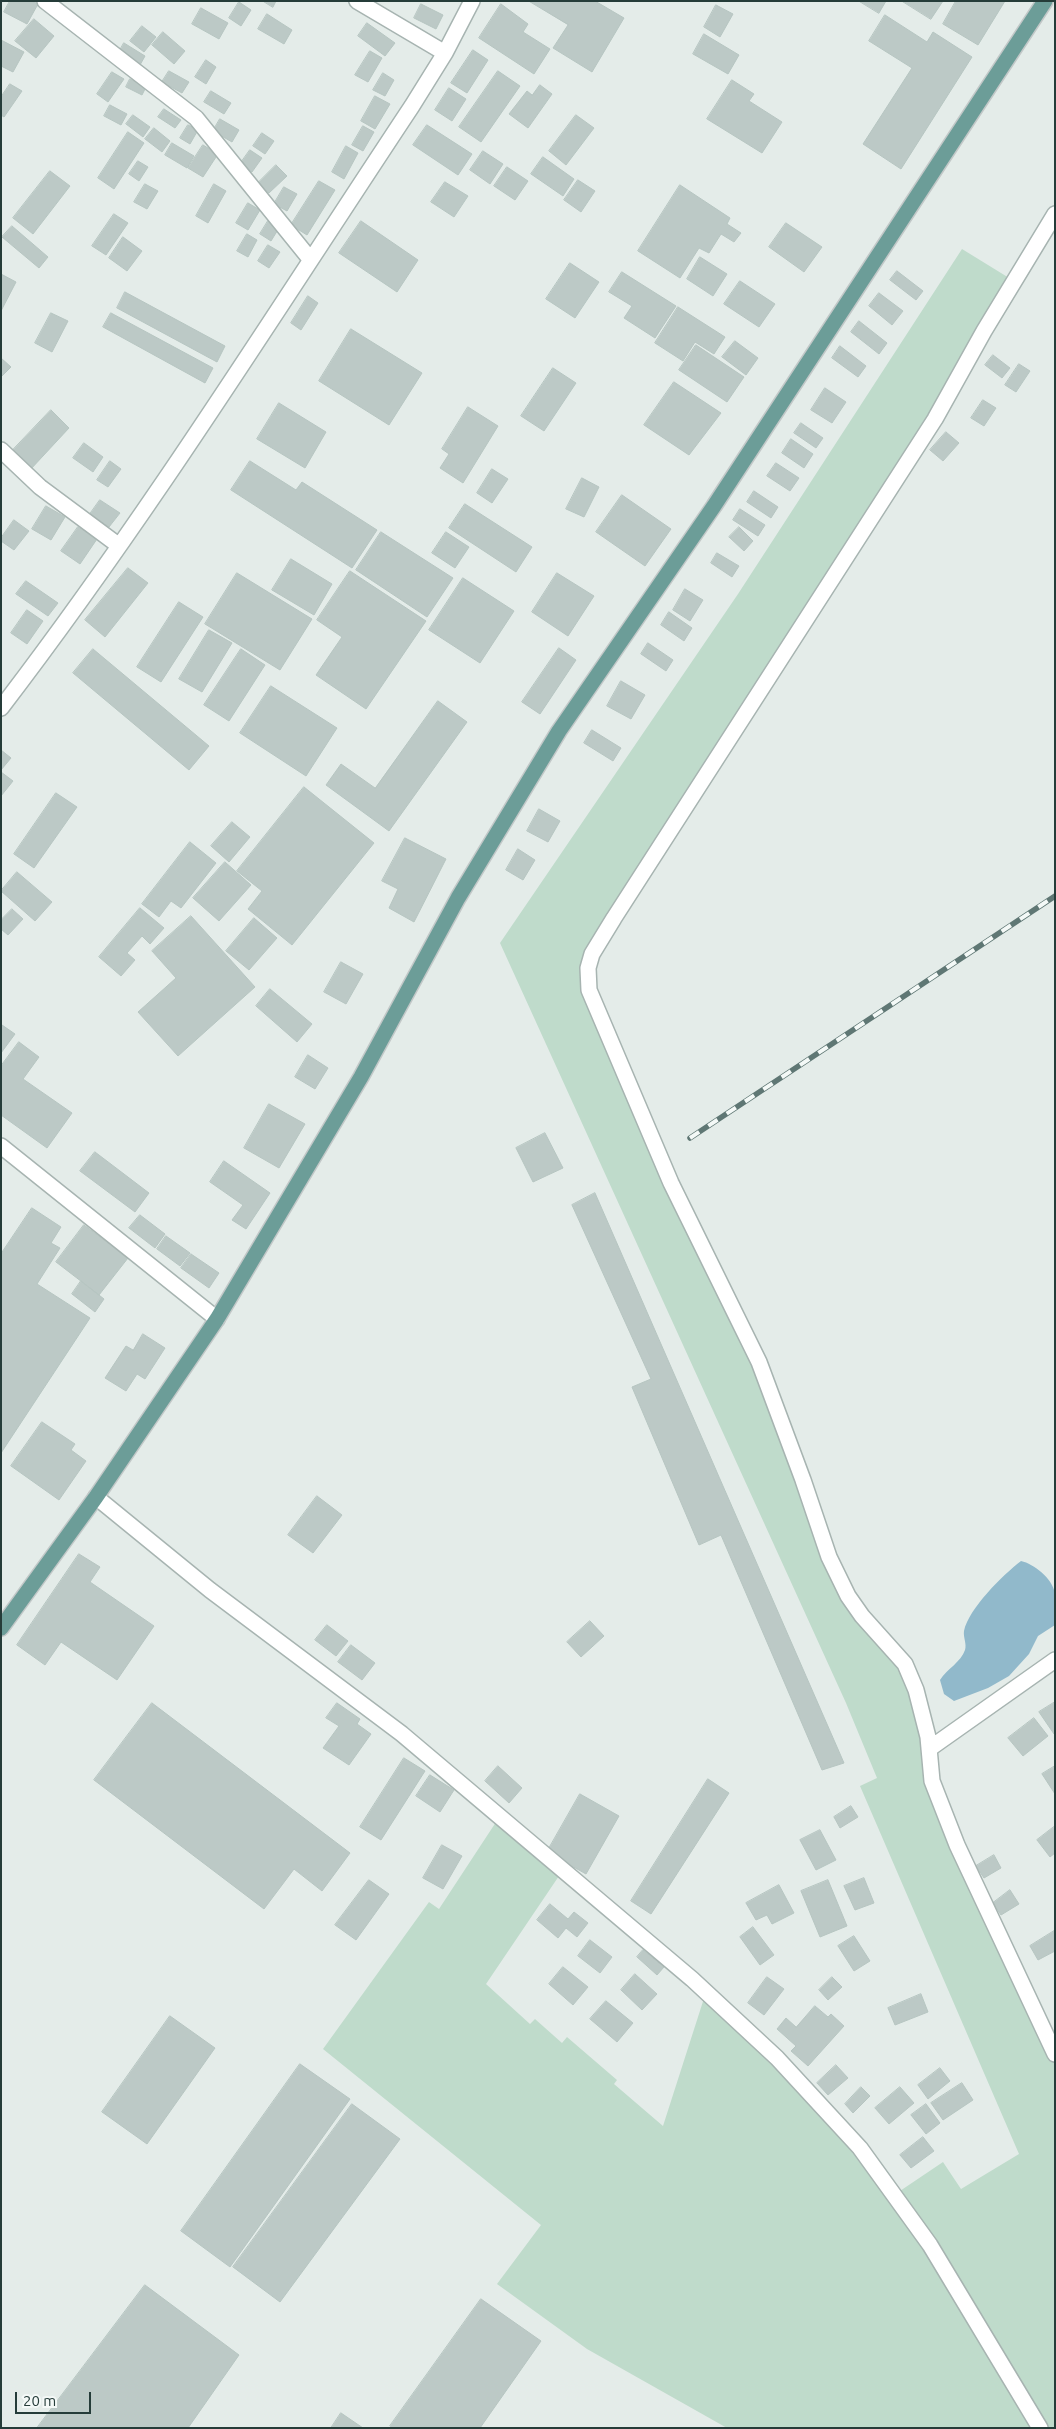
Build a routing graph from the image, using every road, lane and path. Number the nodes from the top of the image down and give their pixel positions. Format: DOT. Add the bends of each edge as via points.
graph roads {
  1 [pos="45,1"];
  2 [pos="356,1"];
  3 [pos="472,1"];
  4 [pos="1045,1"];
  5 [pos="445,53"];
  6 [pos="1055,214"];
  7 [pos="310,259"];
  8 [pos="1,450"];
  9 [pos="118,545"];
  10 [pos="1,708"];
  11 [pos="1,1146"];
  12 [pos="217,1320"];
  13 [pos="96,1497"];
  14 [pos="1,1628"];
  15 [pos="1055,1660"];
  16 [pos="929,1749"];
  17 [pos="1055,2054"];
  18 [pos="1040,2428"];
  1 -- 7 [label="street" via="196,118"];
  2 -- 5 [label="street"];
  3 -- 5 [label="street"];
  4 -- 12 [label="main road" via="719,498 559,732 458,898 361,1077"];
  5 -- 7 [label="street"];
  6 -- 16 [label="street" via="935,419 614,918 592,954 588,968 589,990 645,1125 759,1362 829,1557 862,1616 905,1664 916,1690"];
  7 -- 9 [label="street"];
  8 -- 9 [label="street" via="40,487"];
  9 -- 10 [label="street"];
  11 -- 12 [label="street"];
  12 -- 13 [label="main road"];
  13 -- 14 [label="main road"];
  13 -- 18 [label="street" via="210,1590 402,1734 692,1979 776,2058 860,2148 930,2245"];
  15 -- 16 [label="street"];
  16 -- 17 [label="street" via="932,1781 956,1845"];
}
